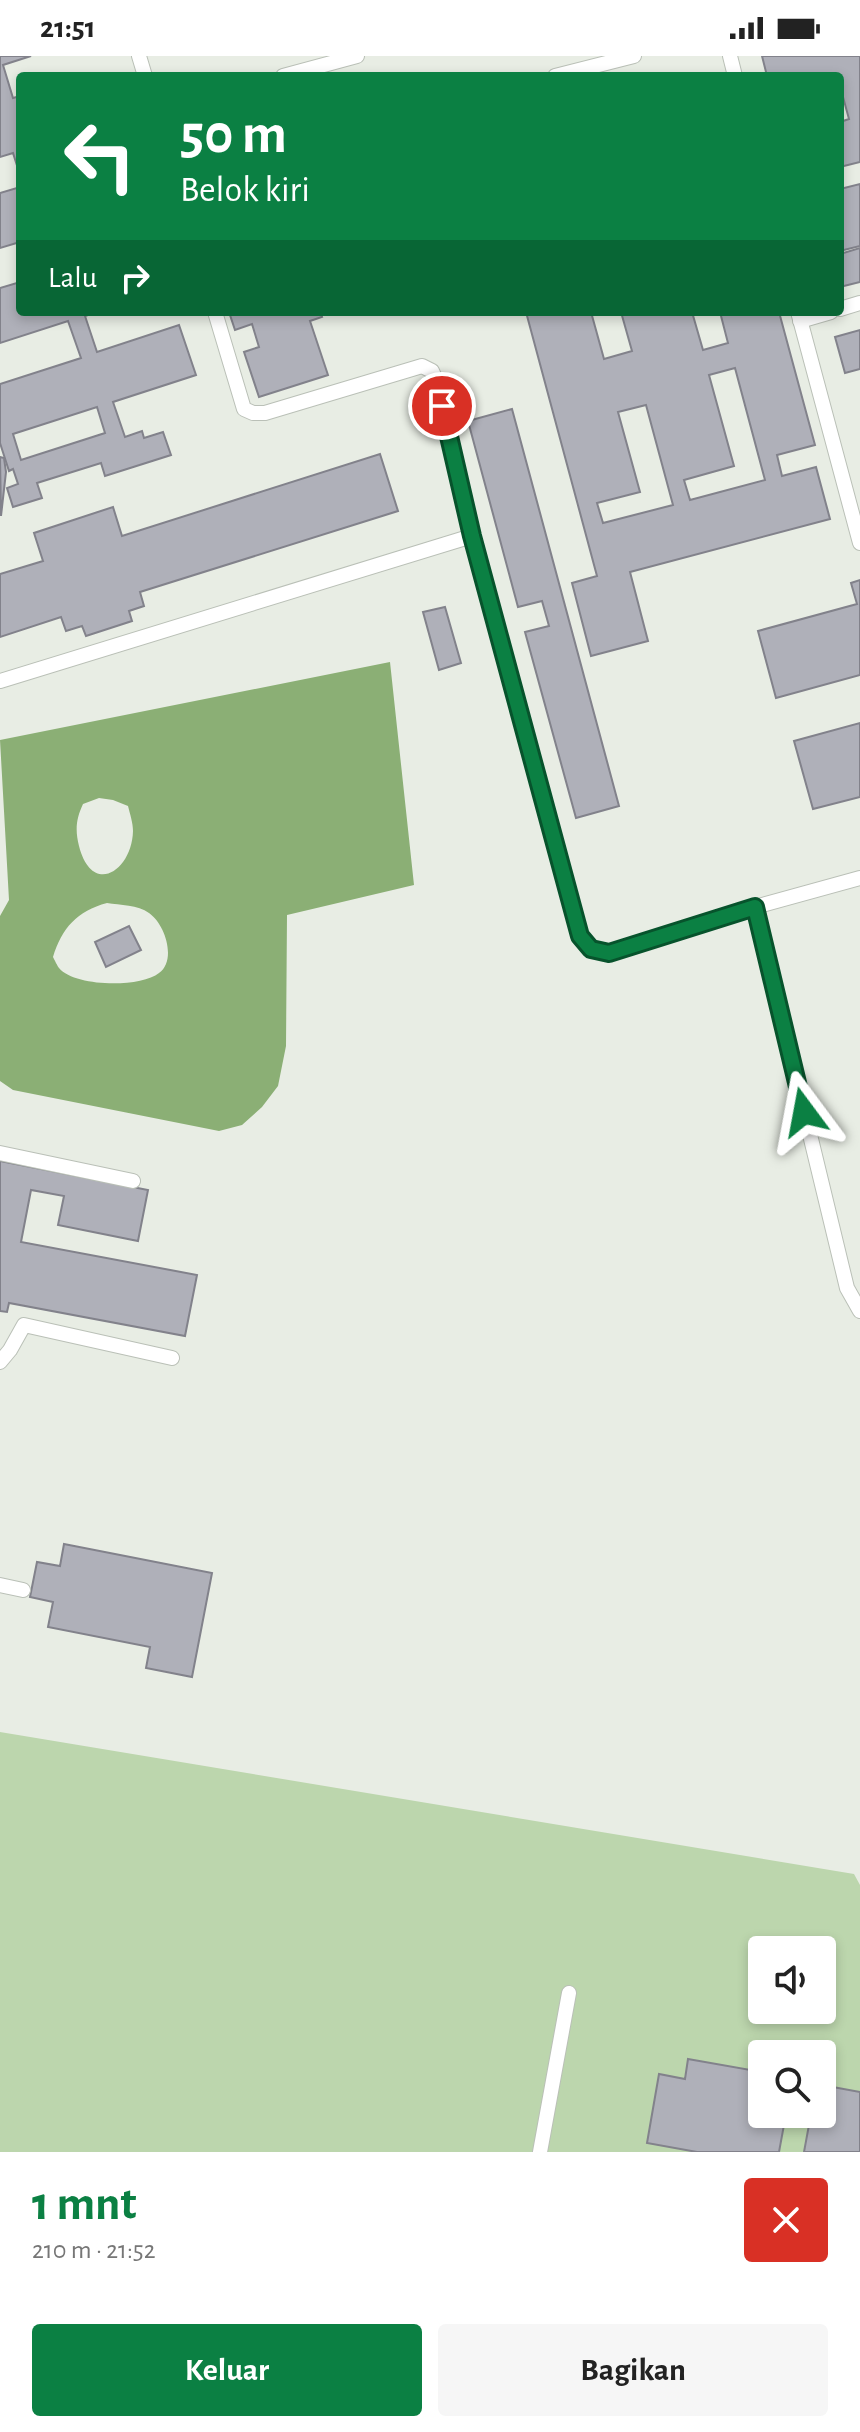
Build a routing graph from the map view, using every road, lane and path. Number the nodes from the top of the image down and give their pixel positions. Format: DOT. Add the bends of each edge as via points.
graph roads {
  1 [pos="357,56"];
  2 [pos="634,56"];
  3 [pos="298,72"];
  4 [pos="571,72"];
  5 [pos="216,316"];
  6 [pos="799,317"];
  7 [pos="472,536"];
  8 [pos="860,543"];
  9 [pos="0,681"];
  10 [pos="860,878"];
  11 [pos="755,907"];
  12 [pos="0,1153"];
  13 [pos="133,1181"];
  14 [pos="860,1311"];
  15 [pos="172,1358"];
  16 [pos="0,1362"];
  17 [pos="0,1585"];
  18 [pos="23,1590"];
  19 [pos="569,1993"];
  20 [pos="540,2152"];
  1 -- 3 [label="lane"];
  2 -- 4 [label="lane"];
  5 -- 7 [label="lane" via="244,409 253,413 422,366 432,371"];
  6 -- 8 [label="lane"];
  7 -- 9 [label="lane"];
  7 -- 11 [label="lane" via="580,936 591,949 609,953"];
  10 -- 11 [label="lane"];
  11 -- 14 [label="lane" via="847,1288"];
  12 -- 13 [label="lane"];
  15 -- 16 [label="lane" via="24,1325"];
  17 -- 18 [label="lane"];
  19 -- 20 [label="lane"];
}
